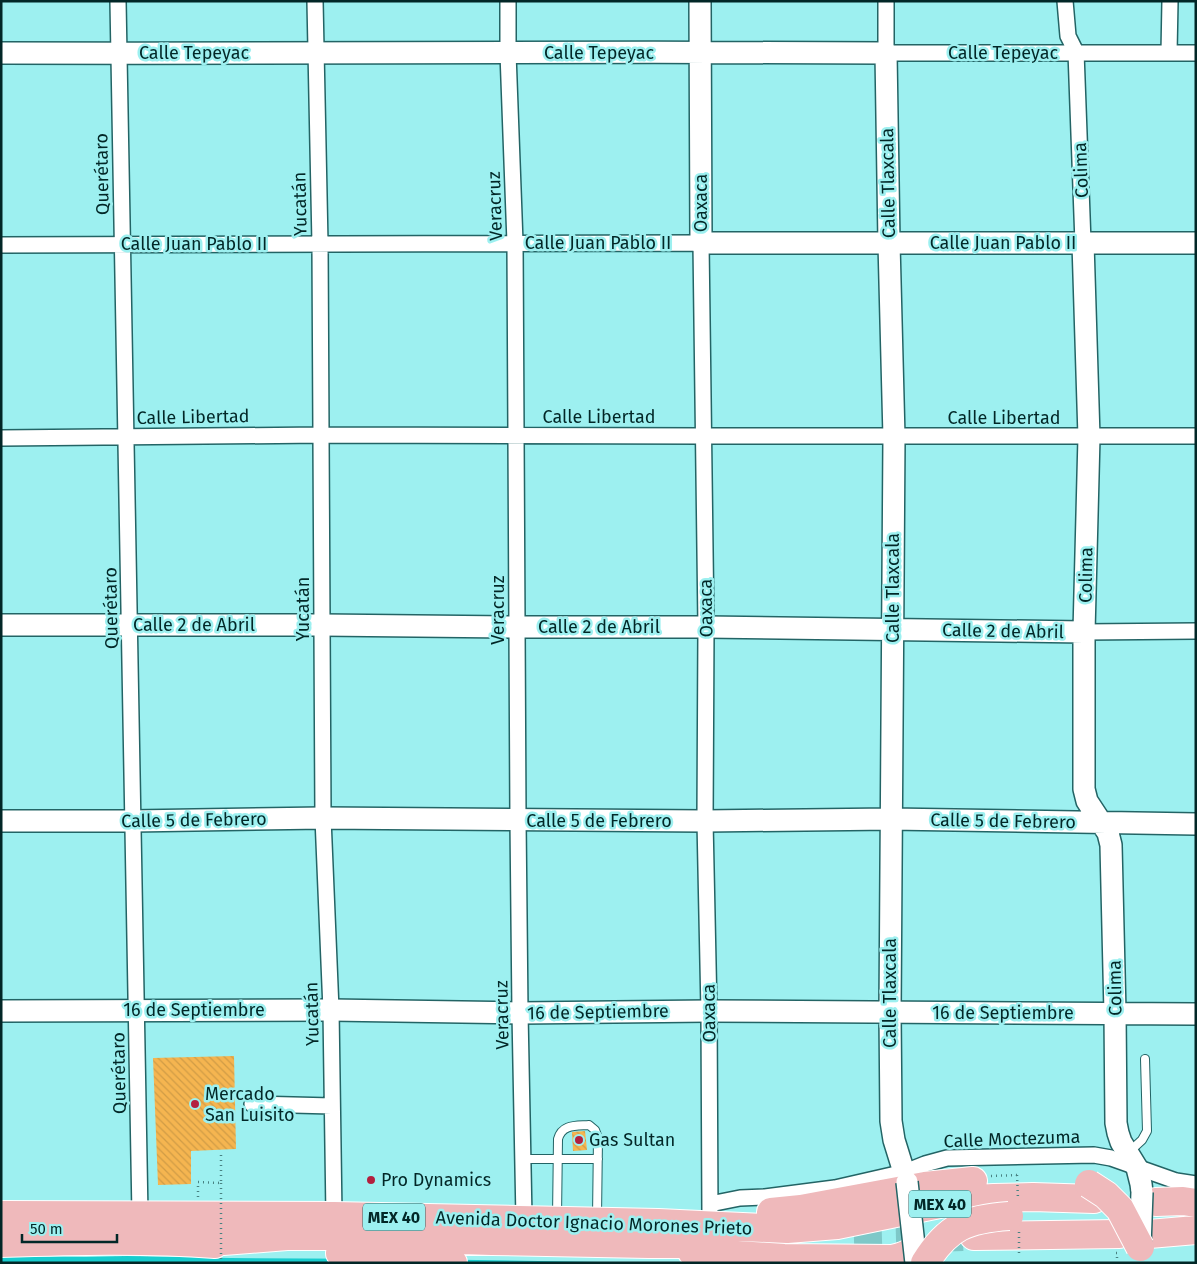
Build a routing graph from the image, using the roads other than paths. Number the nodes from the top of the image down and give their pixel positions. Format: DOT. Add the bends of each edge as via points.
graph roads {
  1 [pos="118,1"];
  2 [pos="315,1"];
  3 [pos="508,1"];
  4 [pos="700,1"];
  5 [pos="886,1"];
  6 [pos="1065,1"];
  7 [pos="1170,1"];
  8 [pos="316,52"];
  9 [pos="700,52"];
  10 [pos="1076,52"];
  11 [pos="1,53"];
  12 [pos="119,53"];
  13 [pos="508,53"];
  14 [pos="886,53"];
  15 [pos="1169,53"];
  16 [pos="1196,53"];
  17 [pos="515,243"];
  18 [pos="702,243"];
  19 [pos="889,243"];
  20 [pos="1083,243"];
  21 [pos="1196,243"];
  22 [pos="122,244"];
  23 [pos="320,244"];
  24 [pos="1,245"];
  25 [pos="322,434"];
  26 [pos="126,436"];
  27 [pos="516,436"];
  28 [pos="703,436"];
  29 [pos="894,436"];
  30 [pos="1196,436"];
  31 [pos="1089,437"];
  32 [pos="1,438"];
  33 [pos="1,625"];
  34 [pos="130,625"];
  35 [pos="322,625"];
  36 [pos="517,627"];
  37 [pos="706,627"];
  38 [pos="892,629"];
  39 [pos="1196,631"];
  40 [pos="1084,632"];
  41 [pos="323,818"];
  42 [pos="891,819"];
  43 [pos="518,820"];
  44 [pos="1,821"];
  45 [pos="133,821"];
  46 [pos="705,821"];
  47 [pos="1102,823"];
  48 [pos="1196,824"];
  49 [pos="137,1010"];
  50 [pos="331,1010"];
  51 [pos="1,1011"];
  52 [pos="709,1011"];
  53 [pos="1115,1012"];
  54 [pos="520,1013"];
  55 [pos="890,1013"];
  56 [pos="1196,1014"];
  57 [pos="1145,1059"];
  58 [pos="252,1104"];
  59 [pos="332,1106"];
  60 [pos="523,1159"];
  61 [pos="598,1159"];
  62 [pos="558,1160"];
  63 [pos="1132,1160"];
  64 [pos="906,1177"];
  65 [pos="1196,1184"];
  66 [pos="1196,1203"];
  67 [pos="710,1210"];
  68 [pos="1,1215"];
  69 [pos="140,1215"];
  70 [pos="1196,1215"];
  71 [pos="524,1219"];
  72 [pos="1129,1219"];
  73 [pos="557,1220"];
  74 [pos="597,1222"];
  75 [pos="683,1224"];
  76 [pos="1196,1230"];
  77 [pos="337,1235"];
  78 [pos="974,1236"];
  79 [pos="854,1240"];
  80 [pos="1,1243"];
  81 [pos="654,1244"];
  82 [pos="909,1260"];
  83 [pos="453,1263"];
  1 -- 12 [label="street, Querétaro"];
  2 -- 8 [label="street, Yucatán"];
  3 -- 13 [label="street, Veracruz"];
  4 -- 9 [label="street, Oaxaca"];
  5 -- 14 [label="street, Calle Tlaxcala"];
  6 -- 10 [label="street, Colima" via="1068,36"];
  7 -- 15 [label="street"];
  8 -- 12 [label="street, Calle Tepeyac"];
  8 -- 13 [label="street, Calle Tepeyac"];
  8 -- 23 [label="street, Yucatán"];
  9 -- 13 [label="street, Calle Tepeyac"];
  9 -- 14 [label="street, Calle Tepeyac"];
  9 -- 18 [label="street, Oaxaca"];
  10 -- 14 [label="street, Calle Tepeyac"];
  10 -- 15 [label="street, Calle Tepeyac"];
  10 -- 20 [label="street, Colima"];
  11 -- 12 [label="street, Calle Tepeyac"];
  12 -- 22 [label="street, Querétaro"];
  13 -- 17 [label="street, Veracruz"];
  14 -- 19 [label="street, Calle Tlaxcala"];
  15 -- 16 [label="street, Calle Tepeyac"];
  17 -- 18 [label="street, Calle Juan Pablo II"];
  17 -- 23 [label="street, Calle Juan Pablo II"];
  17 -- 27 [label="street, Veracruz"];
  18 -- 19 [label="street, Calle Juan Pablo II"];
  18 -- 28 [label="street, Oaxaca"];
  19 -- 20 [label="street, Calle Juan Pablo II"];
  19 -- 29 [label="street, Calle Tlaxcala"];
  20 -- 21 [label="street, Calle Juan Pablo II"];
  20 -- 31 [label="street, Colima"];
  22 -- 23 [label="street, Calle Juan Pablo II"];
  22 -- 24 [label="street, Calle Juan Pablo II"];
  22 -- 26 [label="street, Querétaro"];
  23 -- 25 [label="street, Yucatán"];
  25 -- 26 [label="street, Calle Libertad"];
  25 -- 27 [label="street, Calle Libertad"];
  25 -- 35 [label="street, Yucatán"];
  26 -- 32 [label="street, Calle Libertad"];
  26 -- 34 [label="street, Querétaro"];
  27 -- 28 [label="street, Calle Libertad"];
  27 -- 36 [label="street, Veracruz"];
  28 -- 29 [label="street, Calle Libertad"];
  28 -- 37 [label="street, Oaxaca"];
  29 -- 31 [label="street, Calle Libertad"];
  29 -- 38 [label="street, Calle Tlaxcala"];
  30 -- 31 [label="street, Calle Libertad"];
  31 -- 40 [label="street, Colima"];
  33 -- 34 [label="street, Calle 2 de Abril"];
  34 -- 35 [label="street, Calle 2 de Abril"];
  34 -- 45 [label="street, Querétaro"];
  35 -- 36 [label="street, Calle 2 de Abril"];
  35 -- 41 [label="street, Yucatán"];
  36 -- 37 [label="street, Calle 2 de Abril"];
  36 -- 43 [label="street, Veracruz"];
  37 -- 38 [label="street, Calle 2 de Abril"];
  37 -- 46 [label="street, Oaxaca"];
  38 -- 40 [label="street, Calle 2 de Abril"];
  38 -- 42 [label="street, Calle Tlaxcala"];
  39 -- 40 [label="street, Calle 2 de Abril"];
  40 -- 47 [label="street, Colima" via="1084,789 1087,801"];
  41 -- 43 [label="street, Calle 5 de Febrero"];
  41 -- 45 [label="street, Calle 5 de Febrero"];
  41 -- 50 [label="street, Yucatán"];
  42 -- 46 [label="street, Calle 5 de Febrero"];
  42 -- 47 [label="street, Calle 5 de Febrero"];
  42 -- 55 [label="street, Calle Tlaxcala"];
  43 -- 46 [label="street, Calle 5 de Febrero"];
  43 -- 54 [label="street, Veracruz"];
  44 -- 45 [label="street, Calle 5 de Febrero"];
  45 -- 49 [label="street, Querétaro"];
  46 -- 52 [label="street, Oaxaca"];
  47 -- 48 [label="street, Calle 5 de Febrero"];
  47 -- 53 [label="street, Colima" via="1111,845"];
  49 -- 50 [label="street, 16 de Septiembre"];
  49 -- 51 [label="street, 16 de Septiembre"];
  49 -- 69 [label="street, Querétaro"];
  50 -- 54 [label="street, 16 de Septiembre"];
  50 -- 59 [label="street, Yucatán"];
  52 -- 54 [label="street, 16 de Septiembre"];
  52 -- 55 [label="street, 16 de Septiembre"];
  52 -- 67 [label="street, Oaxaca"];
  53 -- 55 [label="street, 16 de Septiembre"];
  53 -- 56 [label="street, 16 de Septiembre"];
  53 -- 63 [label="street, Colima" via="1116,1123 1121,1142"];
  54 -- 60 [label="street, Veracruz"];
  55 -- 64 [label="street, Calle Tlaxcala" via="892,1121 898,1158"];
  57 -- 63 [label="lane" via="1148,1125"];
  58 -- 59 [label="street"];
  59 -- 77 [label="street, Yucatán"];
  60 -- 62 [label="lane"];
  60 -- 71 [label="street, Veracruz"];
  61 -- 62 [label="lane"];
  61 -- 62 [label="lane" via="597,1134 589,1125 572,1126 559,1134"];
  61 -- 74 [label="lane"];
  62 -- 73 [label="lane"];
  63 -- 64 [label="street, Calle Moctezuma" via="1094,1154 947,1158 925,1164"];
  63 -- 65 [label="street, Calle Moctezuma" via="1176,1182"];
  63 -- 72 [label="street, Colima" via="1141,1184"];
  64 -- 67 [label="street, Calle Moctezuma" via="740,1198"];
  64 -- 82 [label="street, Calle Tlaxcala, bridge"];
  66 -- 72 [label="highway, Avenida Doctor Ignacio Morones Prieto / MEX 40" via="1183,1201"];
  67 -- 72 [label="highway" via="800,1210 925,1186 973,1181 1067,1180"];
  67 -- 75 [label="highway"];
  68 -- 69 [label="highway, Avenida Doctor Ignacio Morones Prieto / MEX 40"];
  69 -- 77 [label="highway, Avenida Doctor Ignacio Morones Prieto / MEX 40" via="199,1215"];
  70 -- 72 [label="highway"];
  71 -- 73 [label="highway, Avenida Doctor Ignacio Morones Prieto / MEX 40"];
  71 -- 77 [label="highway, Avenida Doctor Ignacio Morones Prieto / MEX 40"];
  72 -- 75 [label="highway, Avenida Doctor Ignacio Morones Prieto / MEX 40" via="1033,1197 959,1200 837,1225 787,1229"];
  72 -- 76 [label="highway, MEX 40"];
  72 -- 78 [label="highway, MEX 40"];
  72 -- 82 [label="highway, bridge" via="1009,1216 973,1220 961,1225 933,1251"];
  73 -- 74 [label="highway, Avenida Doctor Ignacio Morones Prieto / MEX 40"];
  74 -- 75 [label="highway, Avenida Doctor Ignacio Morones Prieto / MEX 40"];
  77 -- 80 [label="highway, Avenida Doctor Ignacio Morones Prieto / MEX 40" via="198,1243"];
  77 -- 81 [label="highway, MEX 40"];
  77 -- 83 [label="highway, Avenida Doctor Ignacio Morones Prieto / MEX 40"];
  79 -- 81 [label="highway, MEX 40"];
  81 -- 82 [label="highway" via="679,1251 784,1258"];
}
